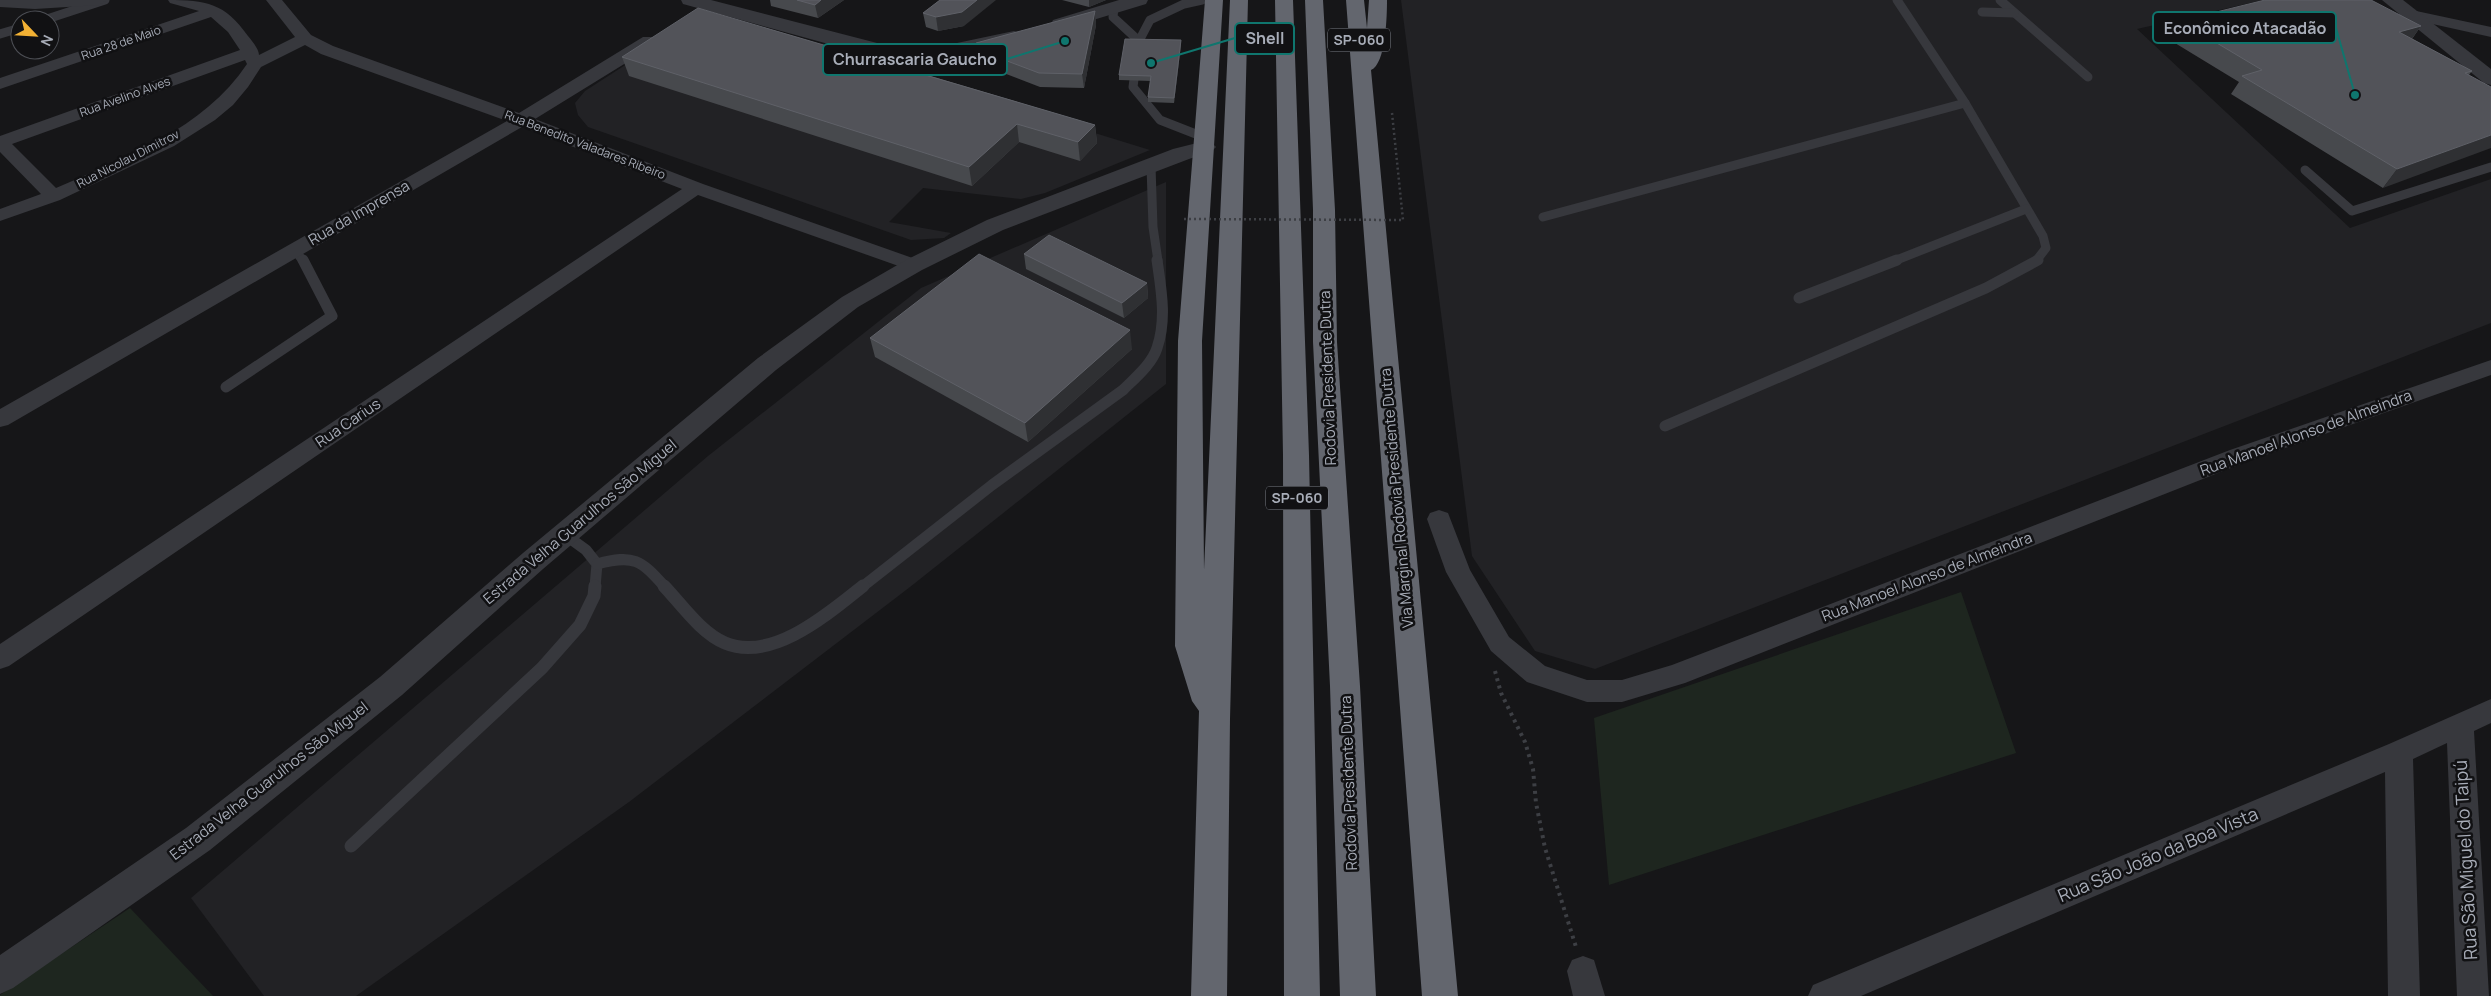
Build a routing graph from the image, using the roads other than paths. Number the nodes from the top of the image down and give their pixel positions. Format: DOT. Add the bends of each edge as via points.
graph roads {
  1 [pos="99,0"];
  2 [pos="106,0"];
  3 [pos="176,0"];
  4 [pos="274,0"];
  5 [pos="1139,0"];
  6 [pos="1202,0"];
  7 [pos="1214,0"];
  8 [pos="1239,0"];
  9 [pos="1284,0"];
  10 [pos="1314,0"];
  11 [pos="1332,0"];
  12 [pos="1355,0"];
  13 [pos="1378,0"];
  14 [pos="1897,0"];
  15 [pos="2000,0"];
  16 [pos="2391,0"];
  17 [pos="0,2"];
  18 [pos="205,4"];
  19 [pos="700,5"];
  20 [pos="1114,8"];
  21 [pos="1982,12"];
  22 [pos="2014,13"];
  23 [pos="2407,14"];
  24 [pos="60,15"];
  25 [pos="664,31"];
  26 [pos="2491,32"];
  27 [pos="304,40"];
  28 [pos="1139,41"];
  29 [pos="253,58"];
  30 [pos="2088,77"];
  31 [pos="2491,79"];
  32 [pos="1362,81"];
  33 [pos="0,84"];
  34 [pos="1966,103"];
  35 [pos="521,120"];
  36 [pos="0,142"];
  37 [pos="1206,143"];
  38 [pos="1151,166"];
  39 [pos="2491,167"];
  40 [pos="2305,170"];
  41 [pos="696,188"];
  42 [pos="53,196"];
  43 [pos="2026,209"];
  44 [pos="1324,210"];
  45 [pos="0,215"];
  46 [pos="1543,217"];
  47 [pos="295,250"];
  48 [pos="914,265"];
  49 [pos="1799,298"];
  50 [pos="2491,367"];
  51 [pos="226,387"];
  52 [pos="0,419"];
  53 [pos="1664,426"];
  54 [pos="1439,519"];
  55 [pos="564,534"];
  56 [pos="596,564"];
  57 [pos="0,658"];
  58 [pos="2491,710"];
  59 [pos="1214,719"];
  60 [pos="2460,724"];
  61 [pos="2399,753"];
  62 [pos="350,846"];
  63 [pos="0,976"];
  64 [pos="1209,996"];
  65 [pos="1302,996"];
  66 [pos="1358,996"];
  67 [pos="1440,996"];
  68 [pos="1824,996"];
  69 [pos="2404,996"];
  70 [pos="2473,996"];
  1 -- 17 [label="street" via="35,4"];
  2 -- 24 [label="lane"];
  3 -- 18 [label="street"];
  4 -- 27 [label="street"];
  5 -- 20 [label="street"];
  6 -- 28 [label="lane" via="1184,4 1150,20"];
  7 -- 37 [label="highway"];
  8 -- 59 [label="highway"];
  9 -- 65 [label="highway, SP-060" via="1296,455"];
  10 -- 44 [label="highway, Rodovia Presidente Dutra / SP-060"];
  11 -- 44 [label="highway" via="1329,50 1333,176"];
  12 -- 32 [label="highway, Via Marginal Rodovia Presidente Dutra / SP-060"];
  13 -- 32 [label="highway" via="1376,34"];
  14 -- 34 [label="lane"];
  15 -- 22 [label="lane"];
  16 -- 23 [label="street"];
  18 -- 29 [label="street" via="239,31"];
  18 -- 33 [label="street, Rua 28 de Maio"];
  19 -- 20 [label="street" via="839,41 915,52 998,42"];
  20 -- 28 [label="lane" via="1112,17"];
  21 -- 22 [label="lane"];
  22 -- 30 [label="lane"];
  23 -- 26 [label="street"];
  23 -- 31 [label="street"];
  25 -- 35 [label="street, Rua da Imprensa"];
  27 -- 29 [label="street, Rua Avelino Alves"];
  27 -- 35 [label="street, Rua Benedito Valadares Ribeiro"];
  28 -- 37 [label="lane" via="1134,87 1160,120"];
  29 -- 36 [label="street, Rua Avelino Alves"];
  29 -- 42 [label="street, Rua Nicolau Dimitrov" via="248,77 230,98 196,124 162,146"];
  32 -- 67 [label="highway, Via Marginal Rodovia Presidente Dutra / SP-060"];
  34 -- 43 [label="lane"];
  34 -- 46 [label="lane"];
  35 -- 41 [label="street, Rua Benedito Valadares Ribeiro"];
  35 -- 47 [label="street, Rua da Imprensa"];
  36 -- 42 [label="street"];
  37 -- 38 [label="street, Estrada Velha Guarulhos São Miguel"];
  37 -- 59 [label="highway" via="1190,341 1188,560 1190,646"];
  38 -- 48 [label="street, Estrada Velha Guarulhos São Miguel" via="994,225"];
  38 -- 56 [label="lane" via="1153,227 1164,308 1157,349 1142,371 1123,390 992,485 824,617 785,639 752,649 725,643 699,624 645,565 633,559 619,558"];
  39 -- 40 [label="lane" via="2352,211"];
  41 -- 48 [label="street, Rua Benedito Valadares Ribeiro"];
  41 -- 57 [label="street, Rua Carius"];
  42 -- 45 [label="street, Rua Nicolau Dimitrov"];
  43 -- 49 [label="lane"];
  43 -- 53 [label="lane" via="2045,242 2046,248 2039,259 1986,288"];
  44 -- 66 [label="highway, Rodovia Presidente Dutra / SP-060" via="1325,342 1345,686"];
  47 -- 51 [label="lane" via="332,316"];
  47 -- 52 [label="street, Rua da Imprensa"];
  48 -- 55 [label="street, Estrada Velha Guarulhos São Miguel" via="850,302 767,364"];
  50 -- 54 [label="street, Rua Manoel Alonso de Almeindra" via="2238,456 1676,675 1622,691 1587,691 1536,674 1500,644 1458,572"];
  55 -- 56 [label="lane" via="586,550"];
  55 -- 63 [label="street, Estrada Velha Guarulhos São Miguel" via="391,686 198,839"];
  56 -- 62 [label="lane" via="594,596 580,625 542,668"];
  58 -- 60 [label="street, Rua São João da Boa Vista"];
  59 -- 64 [label="highway"];
  60 -- 61 [label="street, Rua São João da Boa Vista"];
  60 -- 70 [label="street, Rua São Miguel do Taipú"];
  61 -- 68 [label="street, Rua São João da Boa Vista"];
  61 -- 69 [label="street"];
}
